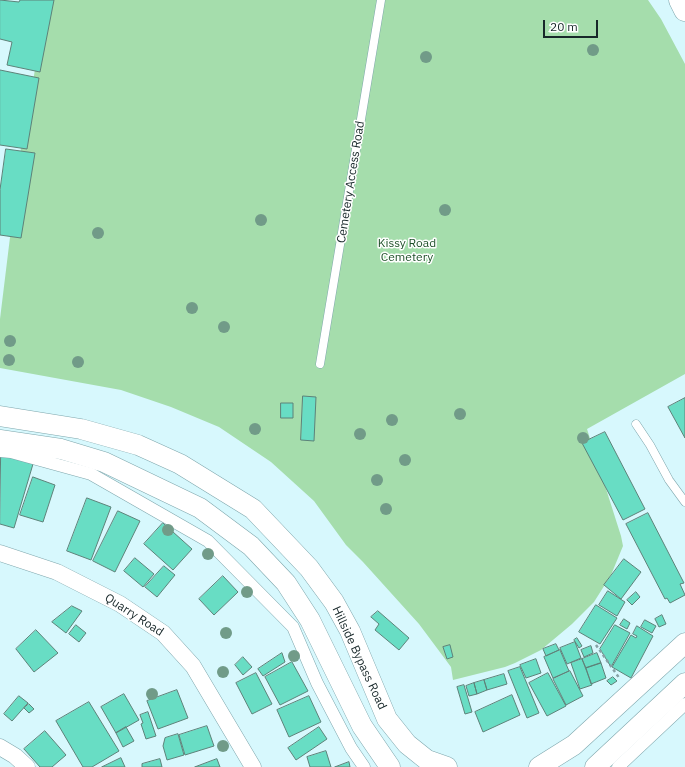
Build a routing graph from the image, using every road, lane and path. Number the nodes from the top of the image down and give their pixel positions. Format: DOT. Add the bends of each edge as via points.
graph roads {
  1 [pos="381,0"];
  2 [pos="680,0"];
  3 [pos="685,10"];
  4 [pos="320,364"];
  5 [pos="0,416"];
  6 [pos="636,424"];
  7 [pos="0,440"];
  8 [pos="0,451"];
  9 [pos="685,502"];
  10 [pos="0,553"];
  11 [pos="685,643"];
  12 [pos="596,645"];
  13 [pos="685,683"];
  14 [pos="632,693"];
  15 [pos="685,704"];
  16 [pos="0,747"];
  17 [pos="27,767"];
  18 [pos="253,767"];
  19 [pos="364,767"];
  20 [pos="390,767"];
  21 [pos="447,767"];
  22 [pos="540,767"];
  23 [pos="595,767"];
  24 [pos="618,767"];
  1 -- 4 [label="lane, Cemetery Access Road"];
  2 -- 3 [label="main road"];
  5 -- 21 [label="street, Hillside Bypass Road" via="81,429 138,445 180,464 253,509 309,568 334,602 350,631 387,719 407,744 427,760"];
  6 -- 9 [label="lane"];
  7 -- 20 [label="street" via="61,449 104,462 200,508 251,546 286,583 310,620 362,726"];
  8 -- 19 [label="street" via="91,474 208,540 293,627 317,682 351,748"];
  10 -- 18 [label="street, Quarry Road" via="57,572 120,604 163,633 194,666"];
  11 -- 14 [label="street"];
  12 -- 14 [label="path"];
  13 -- 23 [label="street"];
  14 -- 22 [label="street" via="574,745"];
  15 -- 24 [label="street"];
  16 -- 17 [label="street"];
}
